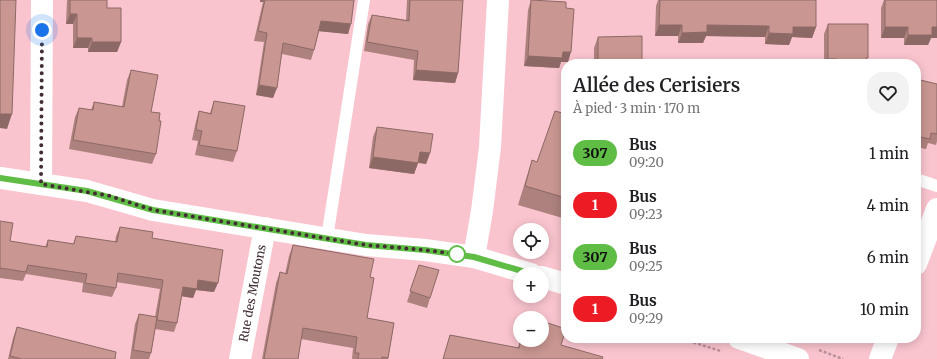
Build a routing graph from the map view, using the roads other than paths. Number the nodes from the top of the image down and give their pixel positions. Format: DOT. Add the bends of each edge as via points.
graph roads {
  1 [pos="42,0"];
  2 [pos="364,0"];
  3 [pos="498,0"];
  4 [pos="0,178"];
  5 [pos="921,181"];
  6 [pos="41,184"];
  7 [pos="937,186"];
  8 [pos="937,209"];
  9 [pos="265,228"];
  10 [pos="327,238"];
  11 [pos="921,251"];
  12 [pos="474,257"];
  13 [pos="513,268"];
  14 [pos="549,279"];
  15 [pos="561,283"];
  16 [pos="886,343"];
  17 [pos="732,345"];
  18 [pos="240,359"];
  19 [pos="798,359"];
  20 [pos="880,359"];
  1 -- 6 [label="street"];
  2 -- 10 [label="lane"];
  3 -- 12 [label="street" via="490,147"];
  4 -- 6 [label="street"];
  5 -- 7 [label="lane"];
  6 -- 9 [label="street" via="110,196 153,210"];
  8 -- 11 [label="street"];
  9 -- 10 [label="street"];
  9 -- 18 [label="street, Rue des Moutons"];
  10 -- 12 [label="street"];
  12 -- 13 [label="street"];
  14 -- 15 [label="street"];
  16 -- 20 [label="street"];
  17 -- 19 [label="street"];
}
